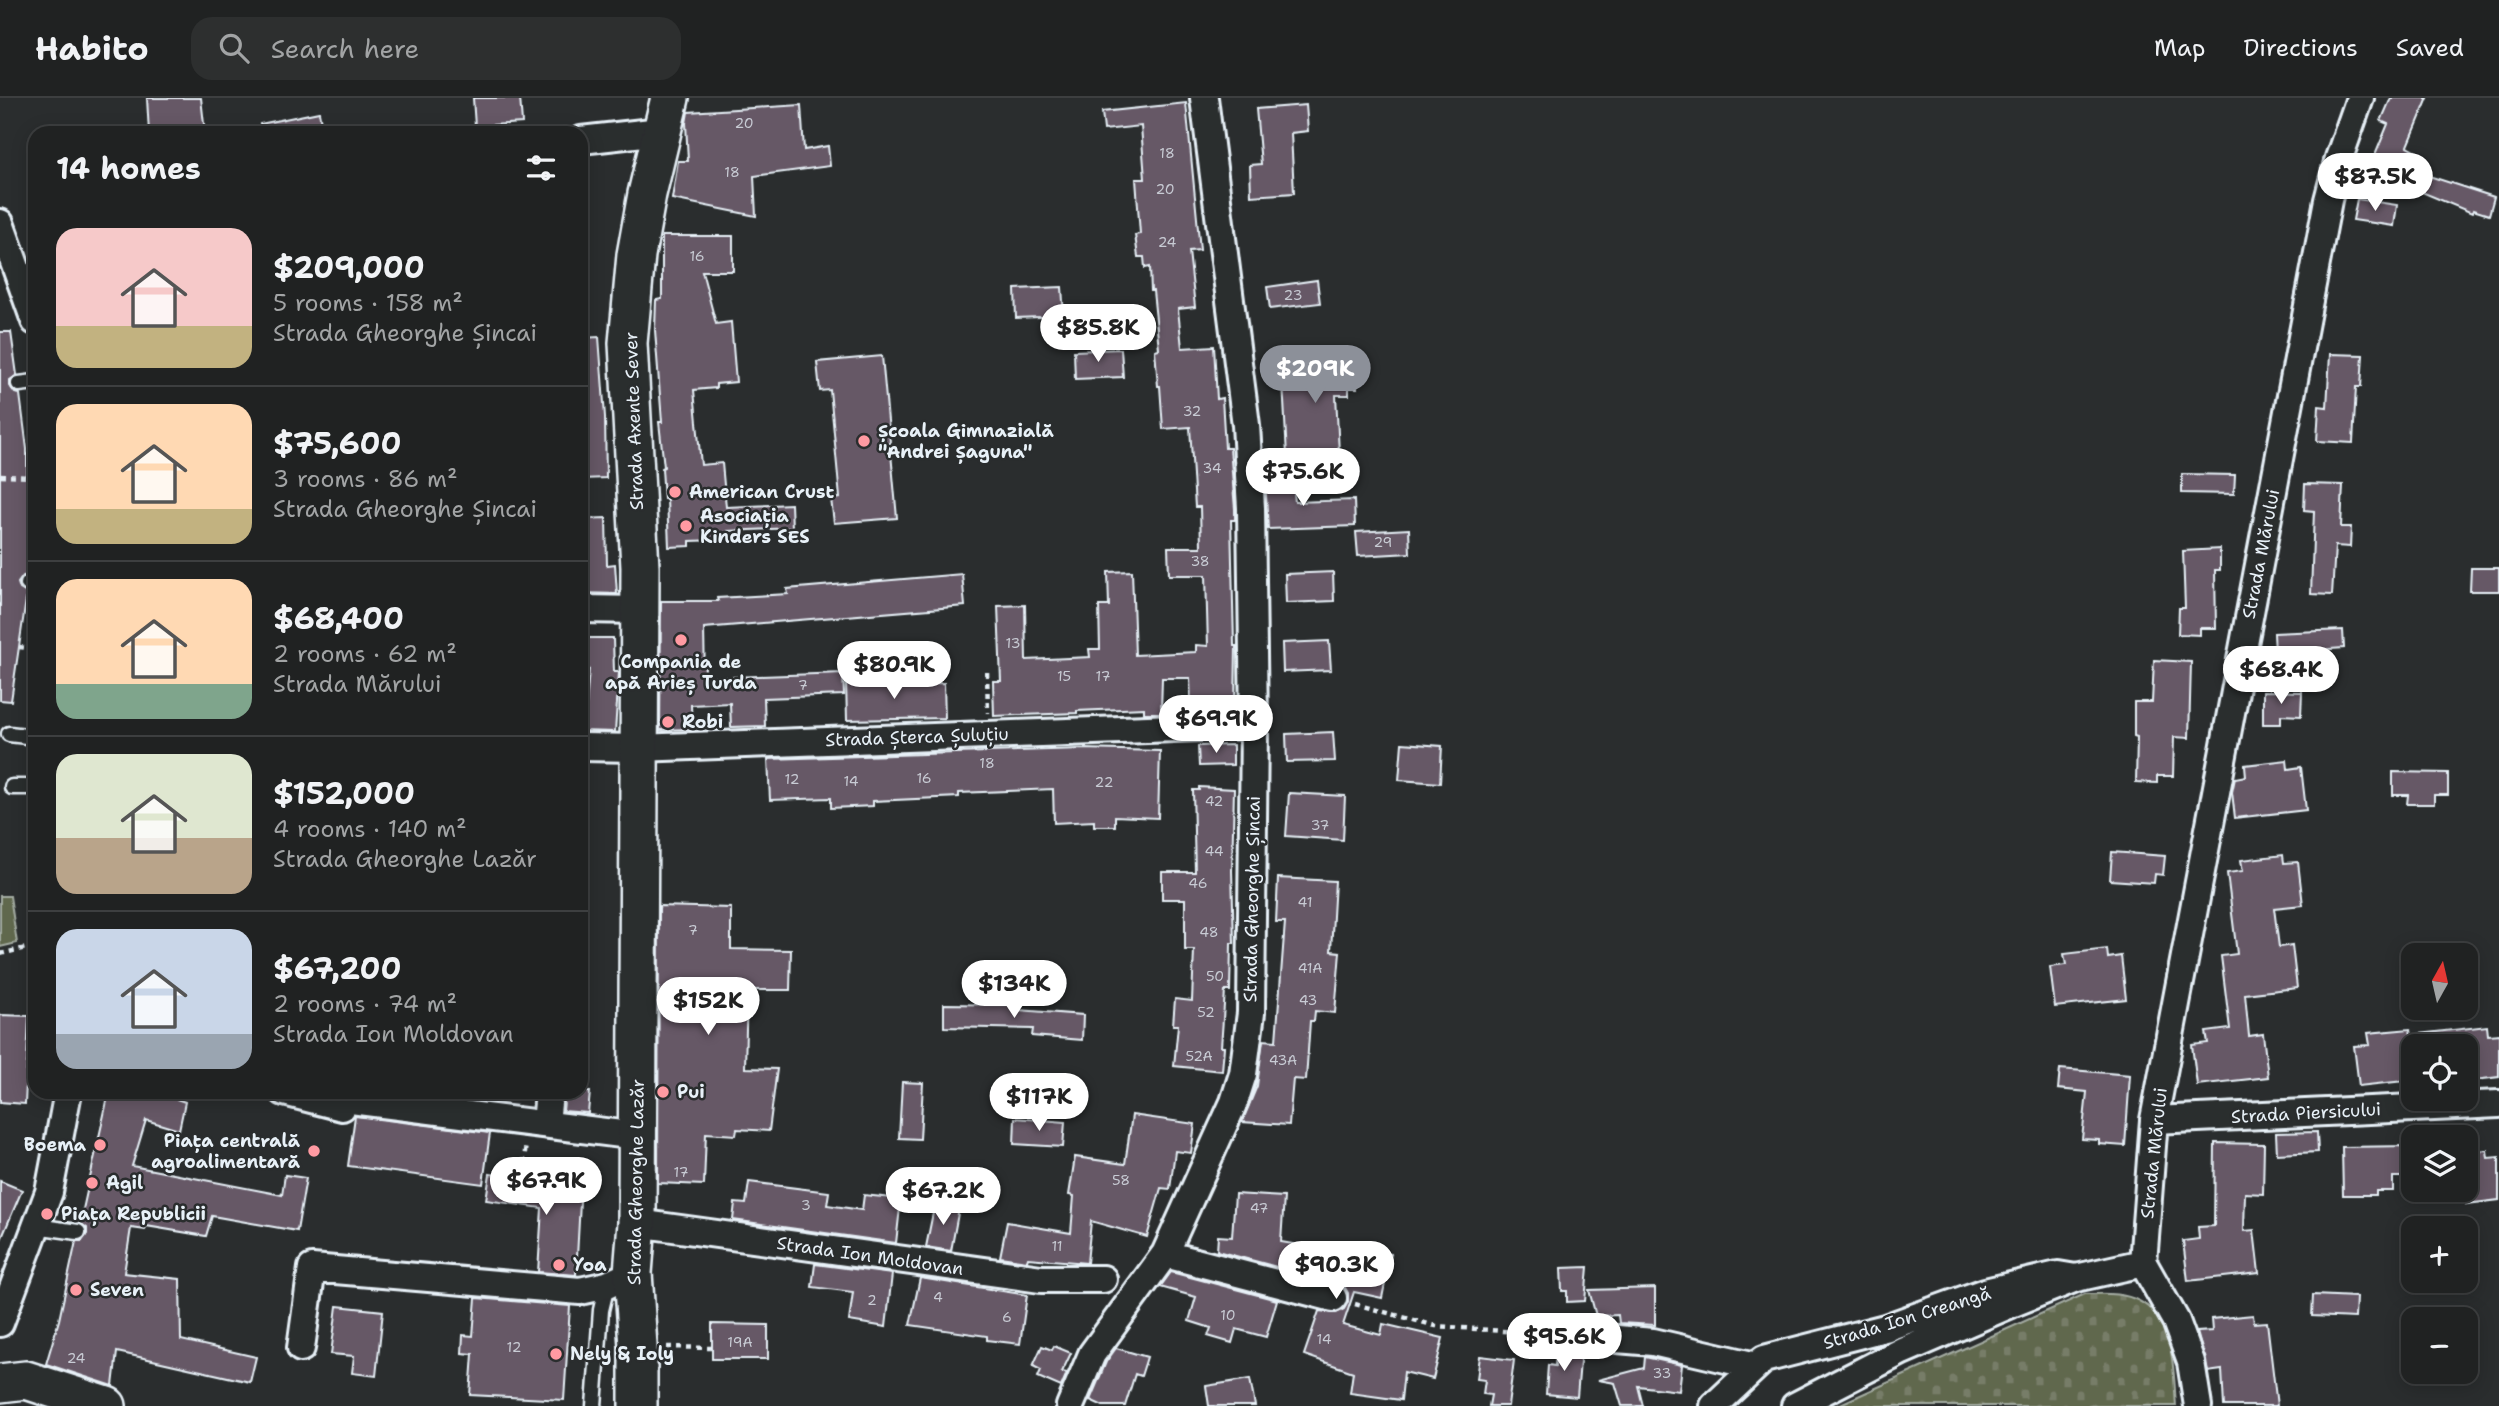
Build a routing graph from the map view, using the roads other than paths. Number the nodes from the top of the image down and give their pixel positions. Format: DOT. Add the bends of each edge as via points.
graph roads {
  1 [pos="1204,98"];
  2 [pos="2360,98"];
  3 [pos="666,115"];
  4 [pos="588,138"];
  5 [pos="0,223"];
  6 [pos="28,301"];
  7 [pos="28,383"];
  8 [pos="19,384"];
  9 [pos="588,609"];
  10 [pos="640,610"];
  11 [pos="1254,725"];
  12 [pos="9,734"];
  13 [pos="28,736"];
  14 [pos="588,747"];
  15 [pos="638,748"];
  16 [pos="12,787"];
  17 [pos="28,787"];
  18 [pos="67,1099"];
  19 [pos="311,1099"];
  20 [pos="343,1099"];
  21 [pos="371,1099"];
  22 [pos="547,1099"];
  23 [pos="2499,1104"];
  24 [pos="2154,1120"];
  25 [pos="538,1123"];
  26 [pos="638,1136"];
  27 [pos="637,1223"];
  28 [pos="35,1226"];
  29 [pos="78,1232"];
  30 [pos="1165,1254"];
  31 [pos="2143,1263"];
  32 [pos="2076,1278"];
  33 [pos="620,1279"];
  34 [pos="1103,1279"];
  35 [pos="1333,1298"];
  36 [pos="0,1323"];
  37 [pos="1617,1339"];
  38 [pos="301,1348"];
  39 [pos="1756,1366"];
  40 [pos="0,1384"];
  41 [pos="107,1406"];
  42 [pos="594,1406"];
  43 [pos="638,1406"];
  44 [pos="1070,1406"];
  45 [pos="1714,1406"];
  46 [pos="1795,1406"];
  47 [pos="2198,1406"];
  1 -- 11 [label="street, Strada Gheorghe Șincai" via="1246,425"];
  2 -- 24 [label="street, Strada Mărului" via="2328,200"];
  3 -- 4 [label="street"];
  3 -- 10 [label="main road, Strada Axente Sever" via="636,255 628,343"];
  5 -- 6 [label="street"];
  7 -- 8 [label="lane"];
  9 -- 10 [label="street"];
  10 -- 15 [label="main road, Strada Axente Sever"];
  11 -- 15 [label="street, Strada Șterca Șuluțiu"];
  11 -- 30 [label="street, Strada Gheorghe Șincai" via="1251,1013 1243,1074"];
  12 -- 13 [label="lane"];
  14 -- 15 [label="street, Strada Șterca Șuluțiu"];
  15 -- 26 [label="main road, Strada Gheorghe Lazăr"];
  16 -- 17 [label="lane"];
  18 -- 28 [label="street" via="49,1192"];
  19 -- 20 [label="street" via="342,1107"];
  21 -- 25 [label="street"];
  22 -- 25 [label="street"];
  23 -- 24 [label="street, Strada Piersicului"];
  24 -- 31 [label="street, Strada Mărului"];
  25 -- 26 [label="street"];
  26 -- 27 [label="main road, Strada Gheorghe Lazăr"];
  27 -- 33 [label="main road, Strada Gheorghe Lazăr"];
  27 -- 34 [label="street, Strada Ion Moldovan" via="1041,1279"];
  28 -- 29 [label="lane"];
  28 -- 36 [label="street"];
  30 -- 35 [label="street"];
  30 -- 44 [label="street, Strada Gheorghe Șincai" via="1092,1354"];
  31 -- 32 [label="street"];
  31 -- 47 [label="street" via="2176,1321 2191,1362"];
  32 -- 39 [label="street, Strada Ion Creangă" via="2058,1275 1985,1292 1885,1328 1764,1359"];
  32 -- 46 [label="street" via="1902,1351"];
  33 -- 38 [label="street" via="570,1290 312,1268"];
  33 -- 42 [label="lane" via="601,1310"];
  33 -- 43 [label="main road, Strada Gheorghe Lazăr" via="638,1346"];
  37 -- 39 [label="street" via="1653,1342"];
  39 -- 45 [label="street, Strada Ion Creangă"];
  40 -- 41 [label="main road" via="26,1380"];
}
